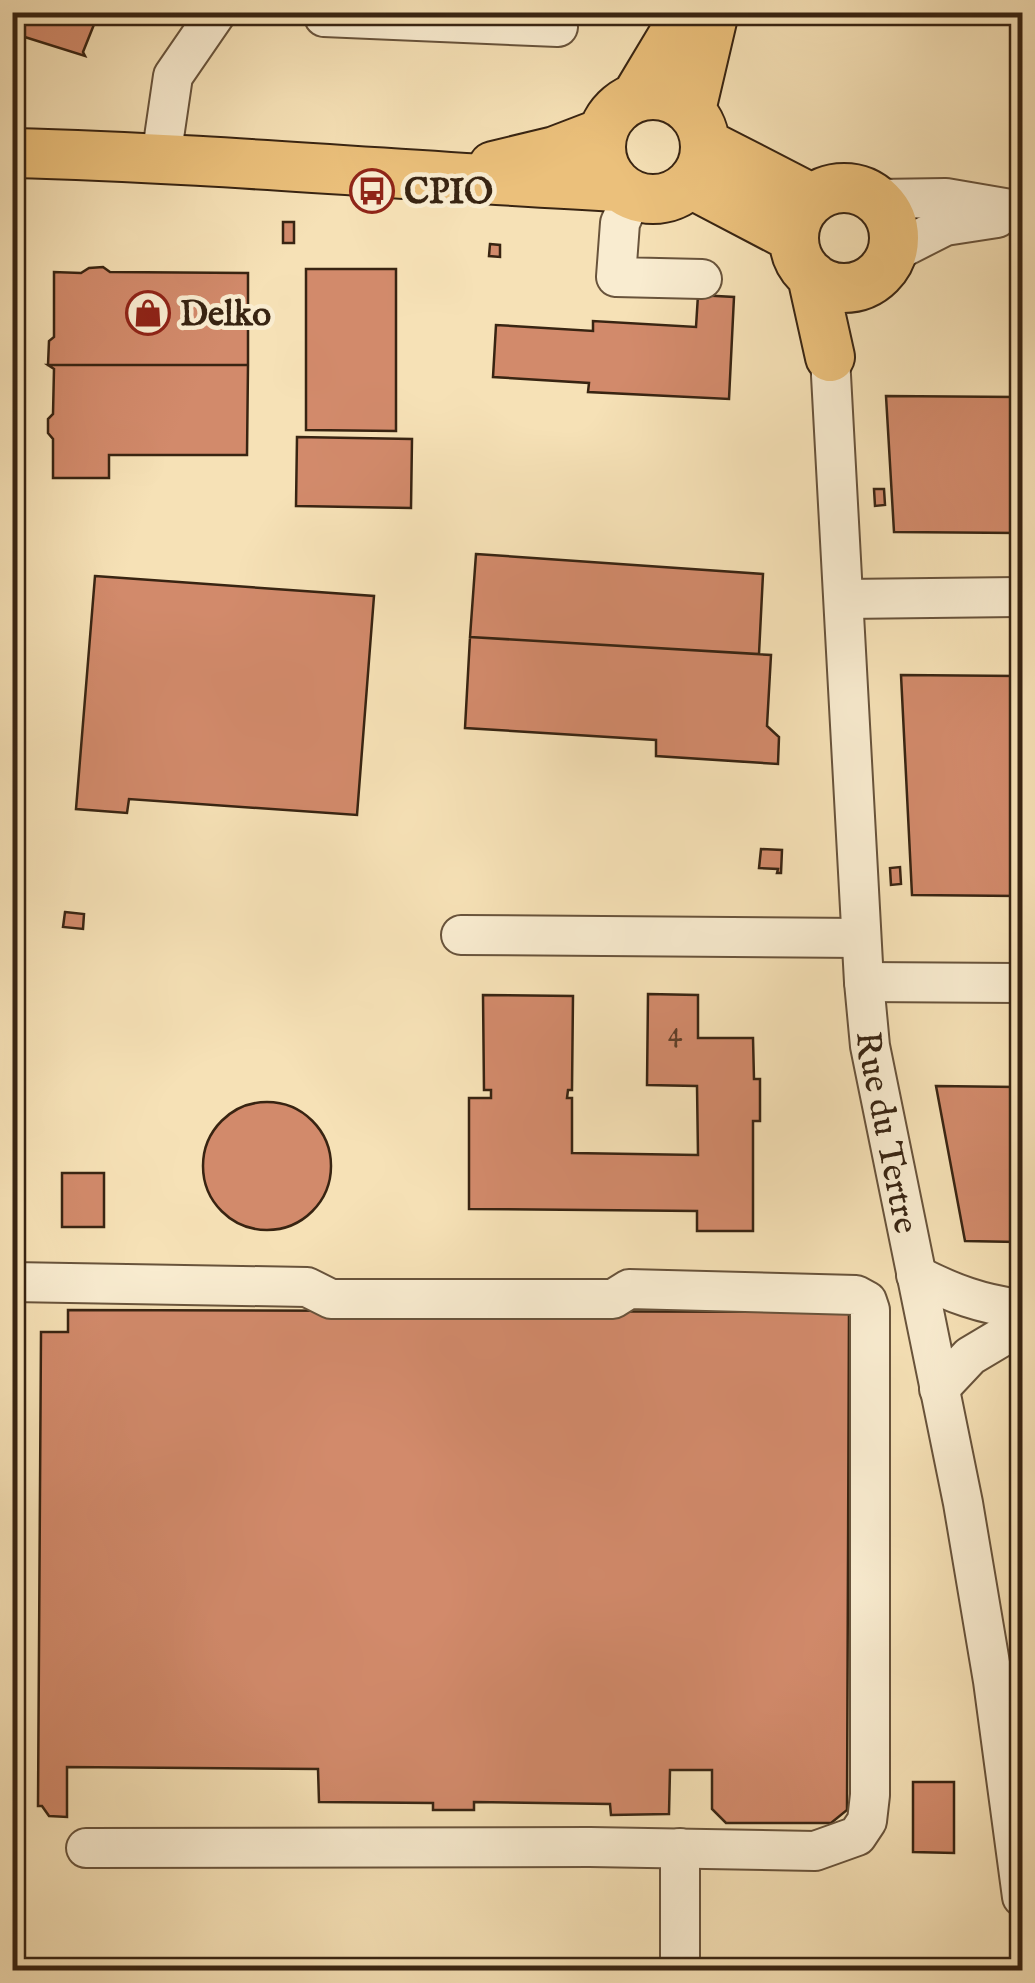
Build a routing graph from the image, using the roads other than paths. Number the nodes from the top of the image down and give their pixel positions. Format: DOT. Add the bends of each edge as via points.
graph roads {
  1 [pos="217,12"];
  2 [pos="325,12"];
  3 [pos="687,12"];
  4 [pos="714,12"];
  5 [pos="558,27"];
  6 [pos="636,98"];
  7 [pos="602,133"];
  8 [pos="696,146"];
  9 [pos="12,153"];
  10 [pos="161,158"];
  11 [pos="440,178"];
  12 [pos="625,192"];
  13 [pos="877,200"];
  14 [pos="1022,213"];
  15 [pos="806,238"];
  16 [pos="879,268"];
  17 [pos="702,279"];
  18 [pos="830,357"];
  19 [pos="1022,597"];
  20 [pos="844,599"];
  21 [pos="461,935"];
  22 [pos="861,938"];
  23 [pos="864,982"];
  24 [pos="1022,983"];
  25 [pos="916,1275"];
  26 [pos="12,1282"];
  27 [pos="1022,1309"];
  28 [pos="1022,1325"];
  29 [pos="939,1389"];
  30 [pos="86,1848"];
  31 [pos="680,1848"];
  32 [pos="1022,1897"];
  33 [pos="680,1970"];
  1 -- 10 [label="street" via="173,76"];
  2 -- 5 [label="street" via="324,17"];
  3 -- 6 [label="main road"];
  4 -- 8 [label="main road"];
  6 -- 7 [label="main road" via="621,105"];
  6 -- 8 [label="main road" via="666,96"];
  7 -- 11 [label="main road"];
  7 -- 12 [label="main road" via="602,162"];
  8 -- 12 [label="main road" via="664,199"];
  8 -- 15 [label="main road"];
  9 -- 10 [label="main road"];
  10 -- 11 [label="main road"];
  11 -- 12 [label="main road"];
  12 -- 17 [label="street" via="616,277"];
  13 -- 14 [label="street" via="946,198"];
  13 -- 15 [label="main road" via="845,187 828,190"];
  13 -- 16 [label="main road" via="893,224"];
  14 -- 16 [label="street" via="946,226"];
  15 -- 16 [label="main road" via="838,287"];
  15 -- 18 [label="main road"];
  16 -- 18 [label="main road"];
  18 -- 20 [label="street, Rue du Tertre"];
  19 -- 20 [label="street"];
  20 -- 22 [label="street, Rue du Tertre"];
  21 -- 22 [label="street"];
  22 -- 23 [label="street, Rue du Tertre"];
  23 -- 24 [label="street"];
  23 -- 25 [label="street, Rue du Tertre" via="870,1046"];
  25 -- 27 [label="street" via="950,1293"];
  25 -- 29 [label="street, Rue du Tertre"];
  26 -- 31 [label="street" via="307,1288 331,1299 613,1299 629,1289 856,1295 868,1301 866,1821 857,1836 815,1851"];
  28 -- 29 [label="street" via="970,1356"];
  29 -- 32 [label="street, Rue du Tertre" via="979,1591"];
  30 -- 31 [label="street"];
  31 -- 33 [label="street"];
}
